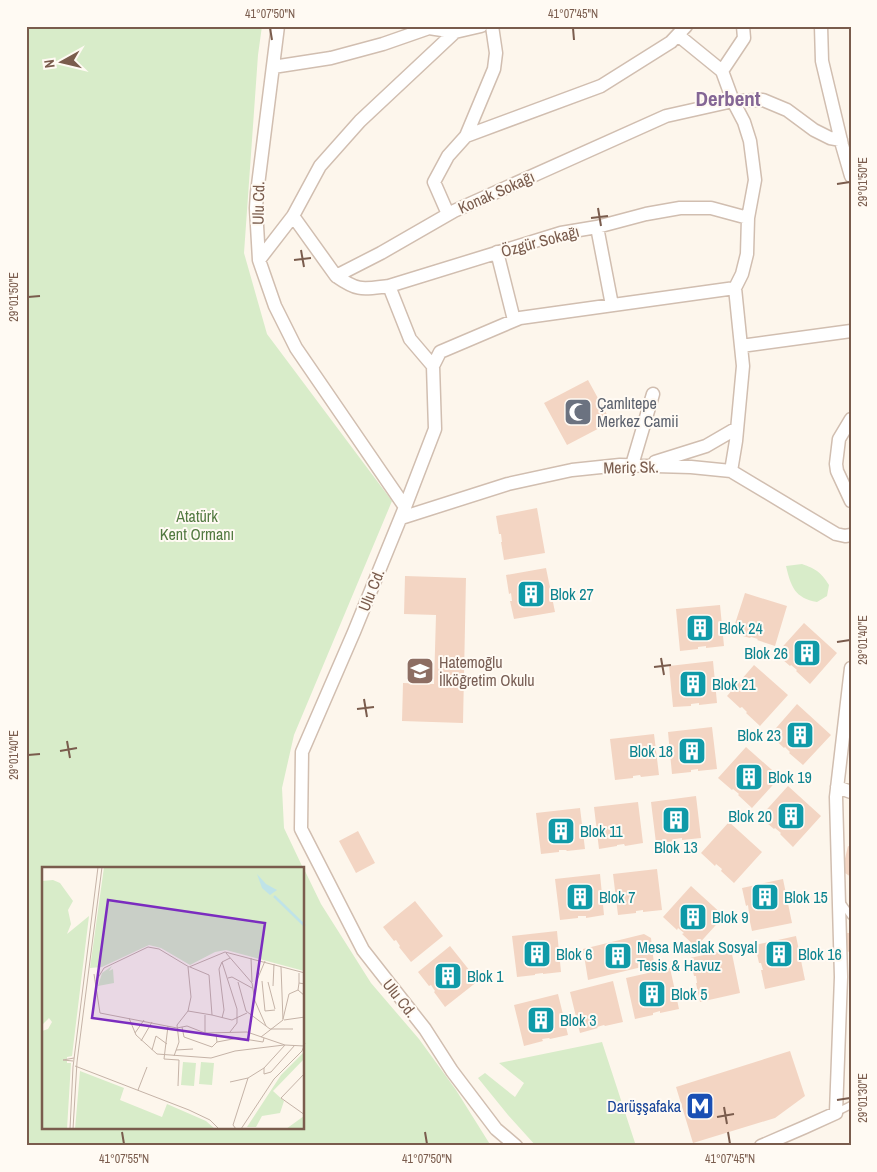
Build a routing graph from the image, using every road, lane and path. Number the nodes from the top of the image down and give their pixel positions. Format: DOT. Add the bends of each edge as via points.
graph roads {
  1 [pos="278,26"];
  2 [pos="480,26"];
  3 [pos="492,26"];
  4 [pos="743,26"];
  5 [pos="821,26"];
  6 [pos="453,28"];
  7 [pos="682,31"];
  8 [pos="273,67"];
  9 [pos="722,71"];
  10 [pos="732,101"];
  11 [pos="466,136"];
  12 [pos="841,140"];
  13 [pos="851,176"];
  14 [pos="448,214"];
  15 [pos="293,216"];
  16 [pos="748,218"];
  17 [pos="597,227"];
  18 [pos="497,252"];
  19 [pos="259,260"];
  20 [pos="336,276"];
  21 [pos="390,286"];
  22 [pos="735,288"];
  23 [pos="612,305"];
  24 [pos="514,320"];
  25 [pos="851,330"];
  26 [pos="741,346"];
  27 [pos="433,366"];
  28 [pos="653,394"];
  29 [pos="851,420"];
  30 [pos="737,428"];
  31 [pos="637,465"];
  32 [pos="731,471"];
  33 [pos="850,498"];
  34 [pos="403,512"];
  35 [pos="851,535"];
  36 [pos="851,668"];
  37 [pos="848,726"];
  38 [pos="838,788"];
  39 [pos="851,792"];
  40 [pos="845,898"];
  41 [pos="851,916"];
  42 [pos="851,1105"];
  43 [pos="836,1112"];
  44 [pos="496,1129"];
  45 [pos="502,1146"];
  46 [pos="516,1146"];
  47 [pos="762,1146"];
  1 -- 8 [label="street, Ulu Cd."];
  2 -- 6 [label="street"];
  3 -- 11 [label="street" via="496,54 494,69"];
  4 -- 9 [label="street" via="744,38"];
  5 -- 12 [label="street" via="822,61"];
  6 -- 8 [label="street" via="429,28 331,58"];
  6 -- 15 [label="street" via="320,166"];
  7 -- 9 [label="street"];
  7 -- 11 [label="street" via="671,42 601,86"];
  8 -- 19 [label="street, Ulu Cd." via="257,193"];
  9 -- 10 [label="street"];
  10 -- 12 [label="street, Konak Sokağı" via="763,100 787,110 814,130"];
  10 -- 14 [label="street, Konak Sokağı" via="666,116"];
  10 -- 16 [label="street" via="750,141 755,180"];
  11 -- 14 [label="street" via="448,156 434,182"];
  12 -- 13 [label="street"];
  14 -- 20 [label="street, Konak Sokağı"];
  15 -- 19 [label="street"];
  15 -- 20 [label="street"];
  16 -- 17 [label="street, Özgür Sokağı" via="711,208 680,208"];
  16 -- 22 [label="street" via="747,254"];
  17 -- 18 [label="street, Özgür Sokağı" via="561,233"];
  17 -- 23 [label="street"];
  18 -- 21 [label="street, Özgür Sokağı"];
  18 -- 24 [label="street"];
  19 -- 34 [label="street, Ulu Cd." via="275,306 296,348"];
  20 -- 21 [label="street, Özgür Sokağı" via="357,288"];
  21 -- 27 [label="street" via="410,339"];
  22 -- 23 [label="street"];
  22 -- 26 [label="street"];
  23 -- 24 [label="street"];
  24 -- 27 [label="street" via="440,352"];
  25 -- 26 [label="street"];
  26 -- 30 [label="street" via="743,366"];
  27 -- 34 [label="street" via="435,429"];
  28 -- 31 [label="street"];
  29 -- 33 [label="street" via="839,440 836,464"];
  30 -- 31 [label="street" via="706,446"];
  30 -- 32 [label="street"];
  31 -- 32 [label="street, Meriç Sk."];
  31 -- 34 [label="street, Meriç Sk." via="572,470"];
  32 -- 35 [label="street, Meriç Sk." via="836,534"];
  34 -- 44 [label="street, Ulu Cd." via="302,752 301,829 363,950 425,1029"];
  36 -- 37 [label="street"];
  37 -- 38 [label="street"];
  38 -- 39 [label="street"];
  38 -- 40 [label="street" via="837,816"];
  40 -- 41 [label="lane"];
  40 -- 43 [label="street"];
  42 -- 43 [label="lane"];
  43 -- 47 [label="street"];
  44 -- 45 [label="street, Ulu Cd."];
  44 -- 46 [label="street, Ulu Cd."];
}
